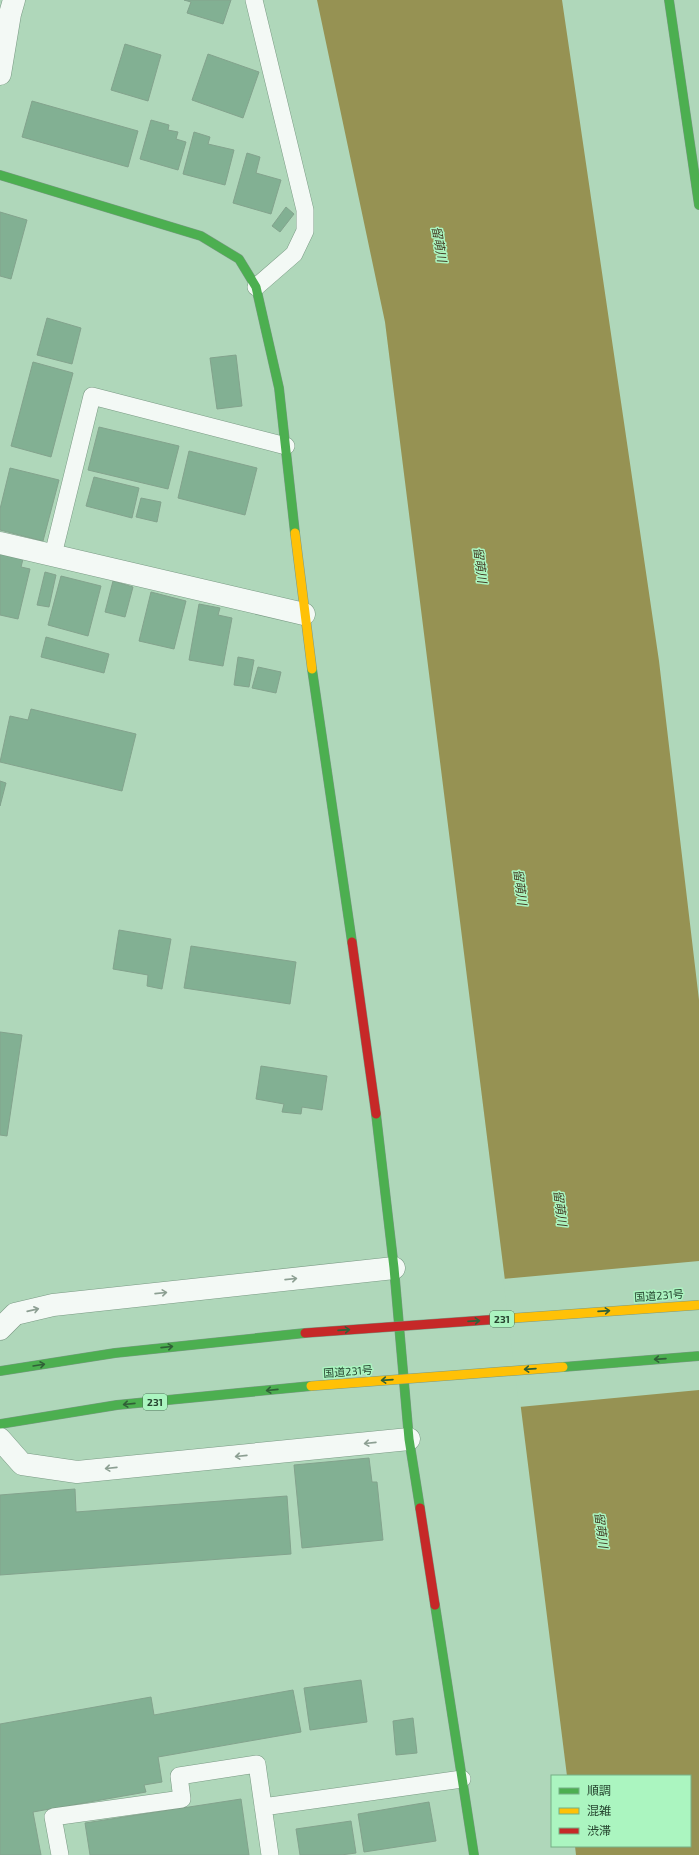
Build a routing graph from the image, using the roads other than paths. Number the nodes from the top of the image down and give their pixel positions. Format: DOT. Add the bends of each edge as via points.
graph roads {
  1 [pos="14,0"];
  2 [pos="254,0"];
  3 [pos="669,0"];
  4 [pos="0,74"];
  5 [pos="0,175"];
  6 [pos="699,205"];
  7 [pos="256,287"];
  8 [pos="286,446"];
  9 [pos="0,543"];
  10 [pos="53,555"];
  11 [pos="304,614"];
  12 [pos="394,1268"];
  13 [pos="699,1305"];
  14 [pos="0,1328"];
  15 [pos="699,1356"];
  16 [pos="0,1371"];
  17 [pos="0,1424"];
  18 [pos="0,1439"];
  19 [pos="409,1439"];
  20 [pos="462,1779"];
  21 [pos="264,1807"];
  22 [pos="60,1855"];
  23 [pos="270,1855"];
  24 [pos="474,1855"];
  1 -- 4 [label="street"];
  2 -- 7 [label="lane" via="306,210 305,231 294,254"];
  3 -- 6 [label="main road"];
  5 -- 7 [label="main road" via="201,236 239,259"];
  7 -- 8 [label="main road" via="279,388"];
  8 -- 10 [label="lane" via="92,396"];
  8 -- 11 [label="main road"];
  9 -- 10 [label="street"];
  10 -- 11 [label="street"];
  11 -- 12 [label="main road" via="370,1065"];
  14 -- 12 [label="street, one-way" via="16,1314 53,1305"];
  12 -- 19 [label="main road"];
  16 -- 13 [label="main road, 国道231号 / 231, one-way, bridge" via="115,1353 305,1333"];
  15 -- 17 [label="main road, 国道231号 / 231, one-way, bridge" via="311,1386 117,1405"];
  19 -- 18 [label="street, one-way" via="77,1472 22,1464"];
  19 -- 20 [label="main road"];
  20 -- 21 [label="lane"];
  20 -- 24 [label="main road"];
  21 -- 22 [label="lane" via="257,1764 179,1776 182,1799 53,1817"];
  21 -- 23 [label="lane"];
}
